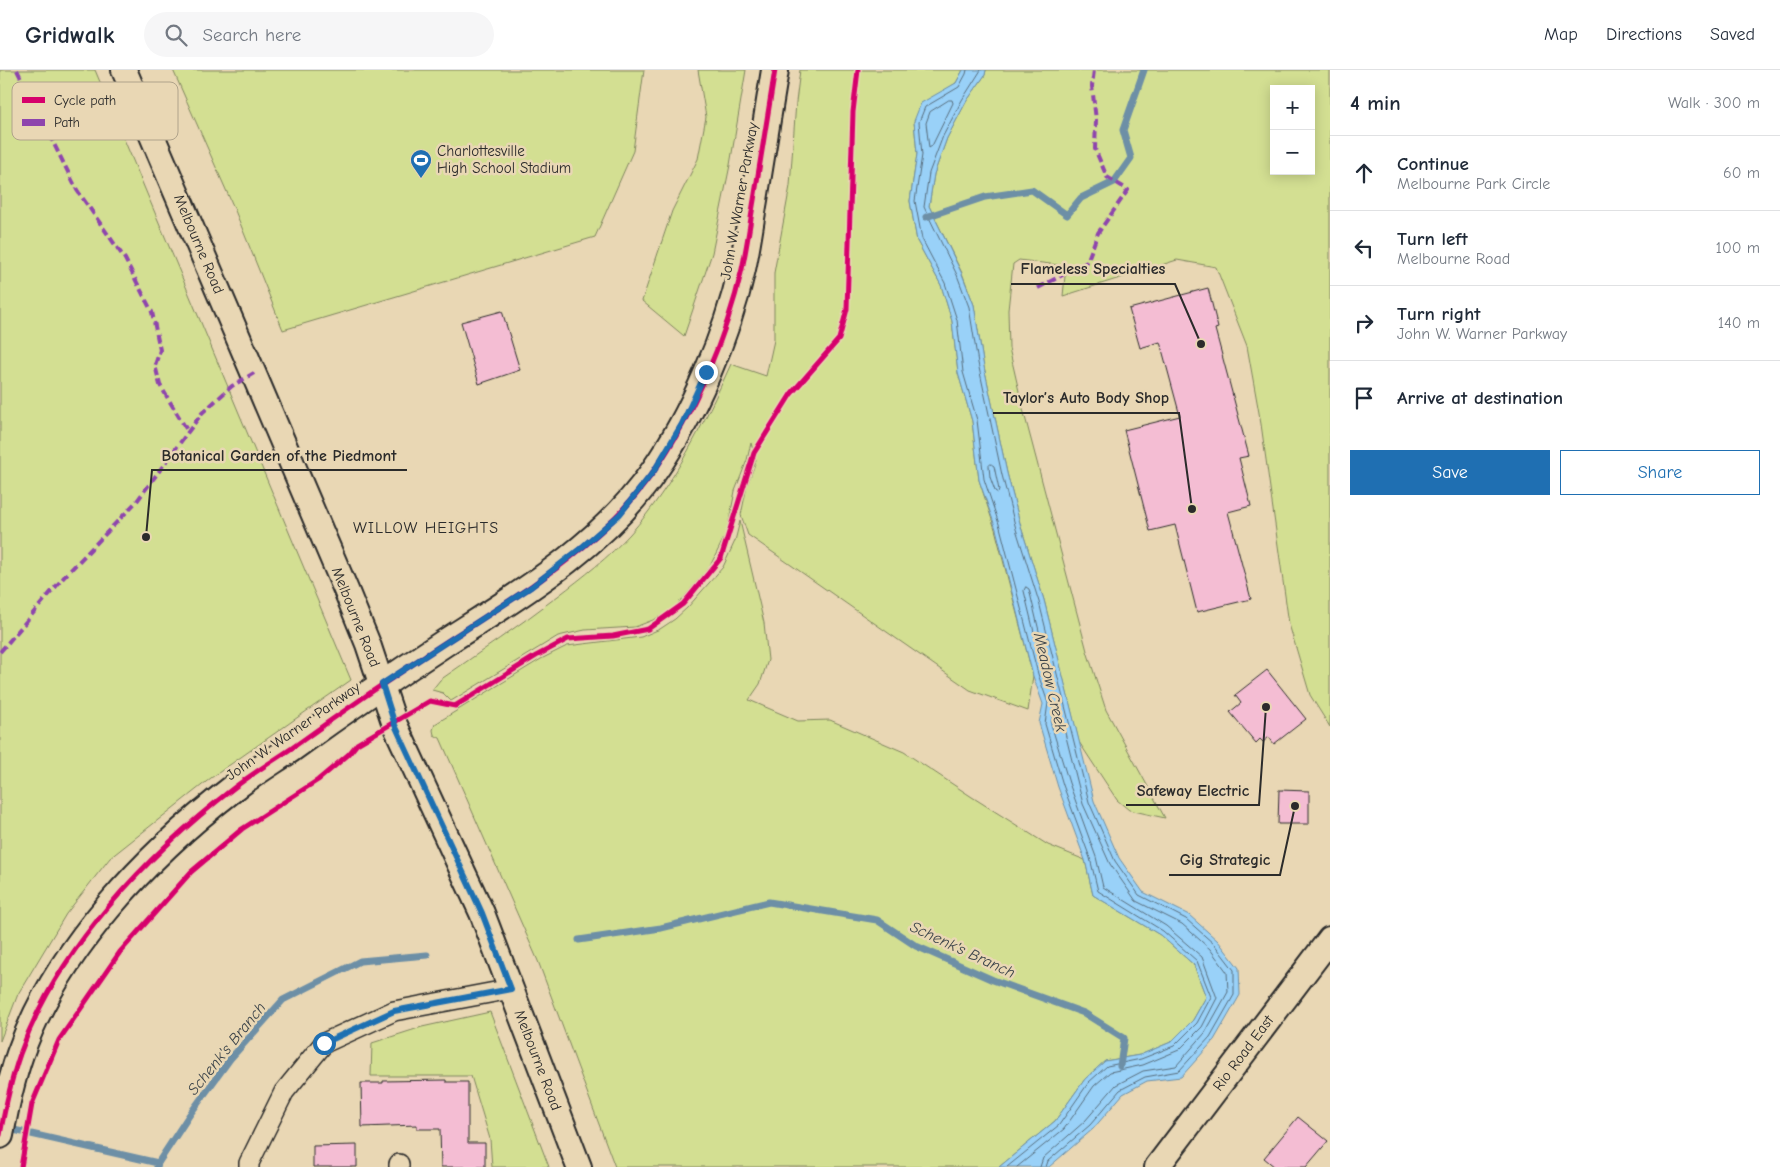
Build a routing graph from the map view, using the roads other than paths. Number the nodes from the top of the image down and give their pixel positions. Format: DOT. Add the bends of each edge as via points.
graph roads {
  1 [pos="124,70"];
  2 [pos="775,70"];
  3 [pos="129,82"];
  4 [pos="154,140"];
  5 [pos="382,684"];
  6 [pos="1330,939"];
  7 [pos="511,989"];
  8 [pos="0,1135"];
  9 [pos="249,1167"];
  10 [pos="579,1167"];
  11 [pos="1157,1167"];
  1 -- 3 [label="street, Melbourne Road"];
  2 -- 5 [label="main road, John W. Warner Parkway" via="742,268 728,319 682,424 654,471 620,514 538,582"];
  4 -- 5 [label="street, Melbourne Road" via="346,590"];
  5 -- 7 [label="street, Melbourne Road" via="395,725 482,913"];
  5 -- 8 [label="main road, John W. Warner Parkway" via="236,786 132,878 87,932 36,1015 20,1054"];
  6 -- 11 [label="street, Rio Road East"];
  7 -- 9 [label="street" via="394,1011 324,1043 284,1092"];
  7 -- 10 [label="street, Melbourne Road"];
}
